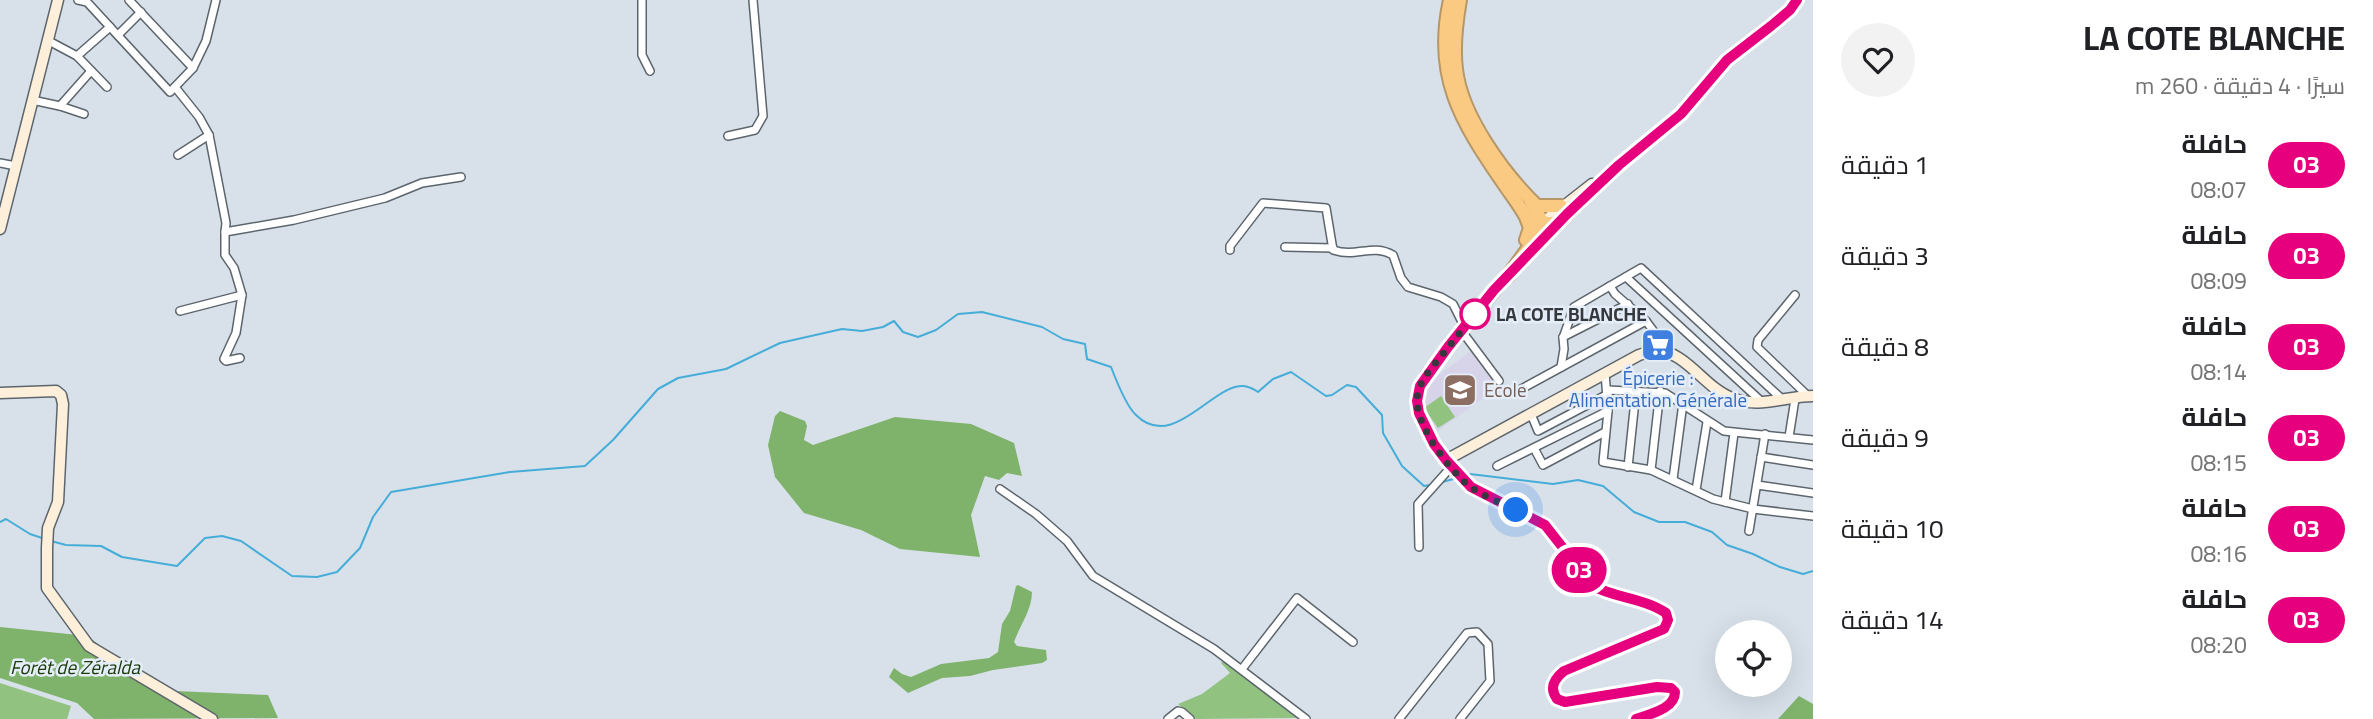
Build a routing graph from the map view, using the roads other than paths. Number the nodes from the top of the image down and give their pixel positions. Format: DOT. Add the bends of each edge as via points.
graph roads {
  1 [pos="58,0"];
  2 [pos="78,0"];
  3 [pos="129,0"];
  4 [pos="216,0"];
  5 [pos="642,0"];
  6 [pos="753,0"];
  7 [pos="1451,0"];
  8 [pos="1460,0"];
  9 [pos="1797,0"];
  10 [pos="141,12"];
  11 [pos="110,27"];
  12 [pos="118,35"];
  13 [pos="47,40"];
  14 [pos="76,56"];
  15 [pos="193,68"];
  16 [pos="91,71"];
  17 [pos="650,71"];
  18 [pos="107,87"];
  19 [pos="174,87"];
  20 [pos="32,100"];
  21 [pos="61,106"];
  22 [pos="84,114"];
  23 [pos="209,135"];
  24 [pos="728,136"];
  25 [pos="178,155"];
  26 [pos="0,163"];
  27 [pos="16,166"];
  28 [pos="461,177"];
  29 [pos="1524,201"];
  30 [pos="1564,210"];
  31 [pos="1543,223"];
  32 [pos="0,229"];
  33 [pos="225,232"];
  34 [pos="1526,240"];
  35 [pos="1285,247"];
  36 [pos="1333,248"];
  37 [pos="1230,250"];
  38 [pos="1508,276"];
  39 [pos="1626,278"];
  40 [pos="1610,286"];
  41 [pos="1494,290"];
  42 [pos="242,295"];
  43 [pos="1795,295"];
  44 [pos="1628,304"];
  45 [pos="180,311"];
  46 [pos="1646,321"];
  47 [pos="1462,328"];
  48 [pos="1563,338"];
  49 [pos="1670,354"];
  50 [pos="240,358"];
  51 [pos="1561,367"];
  52 [pos="1605,373"];
  53 [pos="1499,380"];
  54 [pos="1636,391"];
  55 [pos="1660,391"];
  56 [pos="1608,392"];
  57 [pos="0,393"];
  58 [pos="1514,393"];
  59 [pos="1811,396"];
  60 [pos="1795,399"];
  61 [pos="1783,401"];
  62 [pos="1683,404"];
  63 [pos="1764,404"];
  64 [pos="1608,411"];
  65 [pos="1531,414"];
  66 [pos="1707,422"];
  67 [pos="1605,432"];
  68 [pos="1734,433"];
  69 [pos="1765,434"];
  70 [pos="1789,437"];
  71 [pos="1813,440"];
  72 [pos="1534,448"];
  73 [pos="1761,457"];
  74 [pos="1813,465"];
  75 [pos="1497,466"];
  76 [pos="1628,467"];
  77 [pos="1450,468"];
  78 [pos="1651,470"];
  79 [pos="1673,479"];
  80 [pos="1757,485"];
  81 [pos="1000,489"];
  82 [pos="1696,490"];
  83 [pos="1813,493"];
  84 [pos="1725,502"];
  85 [pos="1753,509"];
  86 [pos="1813,516"];
  87 [pos="1749,531"];
  88 [pos="1419,547"];
  89 [pos="1353,642"];
  90 [pos="1242,669"];
  91 [pos="212,719"];
  92 [pos="1168,719"];
  93 [pos="1190,719"];
  94 [pos="1306,719"];
  95 [pos="1399,719"];
  96 [pos="1460,719"];
  97 [pos="1636,719"];
  1 -- 13 [label="main road"];
  2 -- 11 [label="street" via="87,2"];
  3 -- 10 [label="street"];
  4 -- 15 [label="street" via="207,38"];
  5 -- 17 [label="street" via="642,55"];
  6 -- 24 [label="street" via="763,116 755,130"];
  7 -- 29 [label="highway" via="1446,43 1451,94 1464,121"];
  8 -- 29 [label="highway" via="1455,42 1463,98"];
  9 -- 30 [label="main road" via="1727,60 1681,114"];
  10 -- 12 [label="street"];
  10 -- 15 [label="street"];
  11 -- 12 [label="street"];
  11 -- 14 [label="street"];
  12 -- 19 [label="street" via="170,92"];
  13 -- 14 [label="street"];
  13 -- 20 [label="main road"];
  14 -- 16 [label="street"];
  15 -- 19 [label="street"];
  16 -- 18 [label="street"];
  16 -- 21 [label="street"];
  19 -- 23 [label="street"];
  20 -- 21 [label="street"];
  20 -- 27 [label="main road"];
  21 -- 22 [label="street"];
  23 -- 25 [label="street"];
  23 -- 33 [label="street"];
  26 -- 27 [label="street"];
  27 -- 32 [label="main road"];
  28 -- 33 [label="street" via="422,183 385,198 295,220"];
  29 -- 30 [label="highway"];
  29 -- 31 [label="highway" via="1538,211"];
  29 -- 34 [label="highway" via="1530,228"];
  30 -- 31 [label="highway" via="1558,223"];
  30 -- 38 [label="main road"];
  31 -- 34 [label="main road"];
  31 -- 38 [label="highway"];
  33 -- 42 [label="street" via="225,255"];
  34 -- 41 [label="main road"];
  35 -- 36 [label="street"];
  36 -- 37 [label="street" via="1326,208 1263,203"];
  36 -- 47 [label="street" via="1348,255 1384,250 1393,255 1408,288 1453,304"];
  38 -- 41 [label="main road"];
  39 -- 40 [label="street"];
  39 -- 61 [label="street" via="1641,268"];
  39 -- 63 [label="street"];
  40 -- 44 [label="street"];
  40 -- 48 [label="street" via="1574,307"];
  41 -- 47 [label="main road"];
  42 -- 45 [label="street"];
  42 -- 50 [label="street" via="236,333 224,359"];
  43 -- 59 [label="street" via="1756,345"];
  44 -- 46 [label="street"];
  44 -- 48 [label="street"];
  46 -- 49 [label="street"];
  46 -- 51 [label="street"];
  47 -- 53 [label="street"];
  47 -- 77 [label="main road" via="1426,375 1417,401 1422,421"];
  48 -- 51 [label="street"];
  49 -- 52 [label="main road" via="1654,350"];
  49 -- 63 [label="main road" via="1714,389 1733,399"];
  51 -- 58 [label="street"];
  52 -- 56 [label="street"];
  52 -- 65 [label="main road"];
  54 -- 55 [label="street"];
  54 -- 56 [label="street"];
  54 -- 76 [label="street"];
  55 -- 62 [label="street"];
  55 -- 78 [label="street"];
  56 -- 64 [label="street"];
  56 -- 65 [label="street" via="1538,431"];
  57 -- 91 [label="main road" via="56,391 64,404 58,502 48,528 47,588 89,646"];
  59 -- 60 [label="main road"];
  60 -- 61 [label="main road"];
  60 -- 70 [label="street"];
  61 -- 63 [label="main road"];
  62 -- 66 [label="street"];
  62 -- 79 [label="street"];
  64 -- 67 [label="street"];
  64 -- 72 [label="street"];
  65 -- 77 [label="main road"];
  66 -- 68 [label="street"];
  66 -- 82 [label="street"];
  67 -- 72 [label="street" via="1543,465"];
  67 -- 76 [label="street" via="1603,462"];
  68 -- 69 [label="street"];
  68 -- 84 [label="street"];
  69 -- 70 [label="street"];
  69 -- 73 [label="street"];
  70 -- 71 [label="street"];
  72 -- 75 [label="street"];
  73 -- 74 [label="street"];
  73 -- 80 [label="street"];
  76 -- 78 [label="street"];
  77 -- 88 [label="street" via="1418,504"];
  77 -- 97 [label="main road" via="1471,487 1545,525 1593,586 1666,613 1664,629 1564,671 1553,684 1557,699 1565,702 1657,687 1675,692 1670,705"];
  78 -- 79 [label="street"];
  79 -- 82 [label="street"];
  80 -- 83 [label="street"];
  80 -- 85 [label="street"];
  81 -- 90 [label="street" via="1067,541 1093,576"];
  82 -- 84 [label="street"];
  84 -- 85 [label="street"];
  85 -- 86 [label="street"];
  85 -- 87 [label="street"];
  89 -- 90 [label="street" via="1297,598"];
  90 -- 94 [label="street"];
  92 -- 93 [label="street" via="1178,711"];
  95 -- 96 [label="street" via="1463,638 1477,632 1488,644 1490,678"];
}
